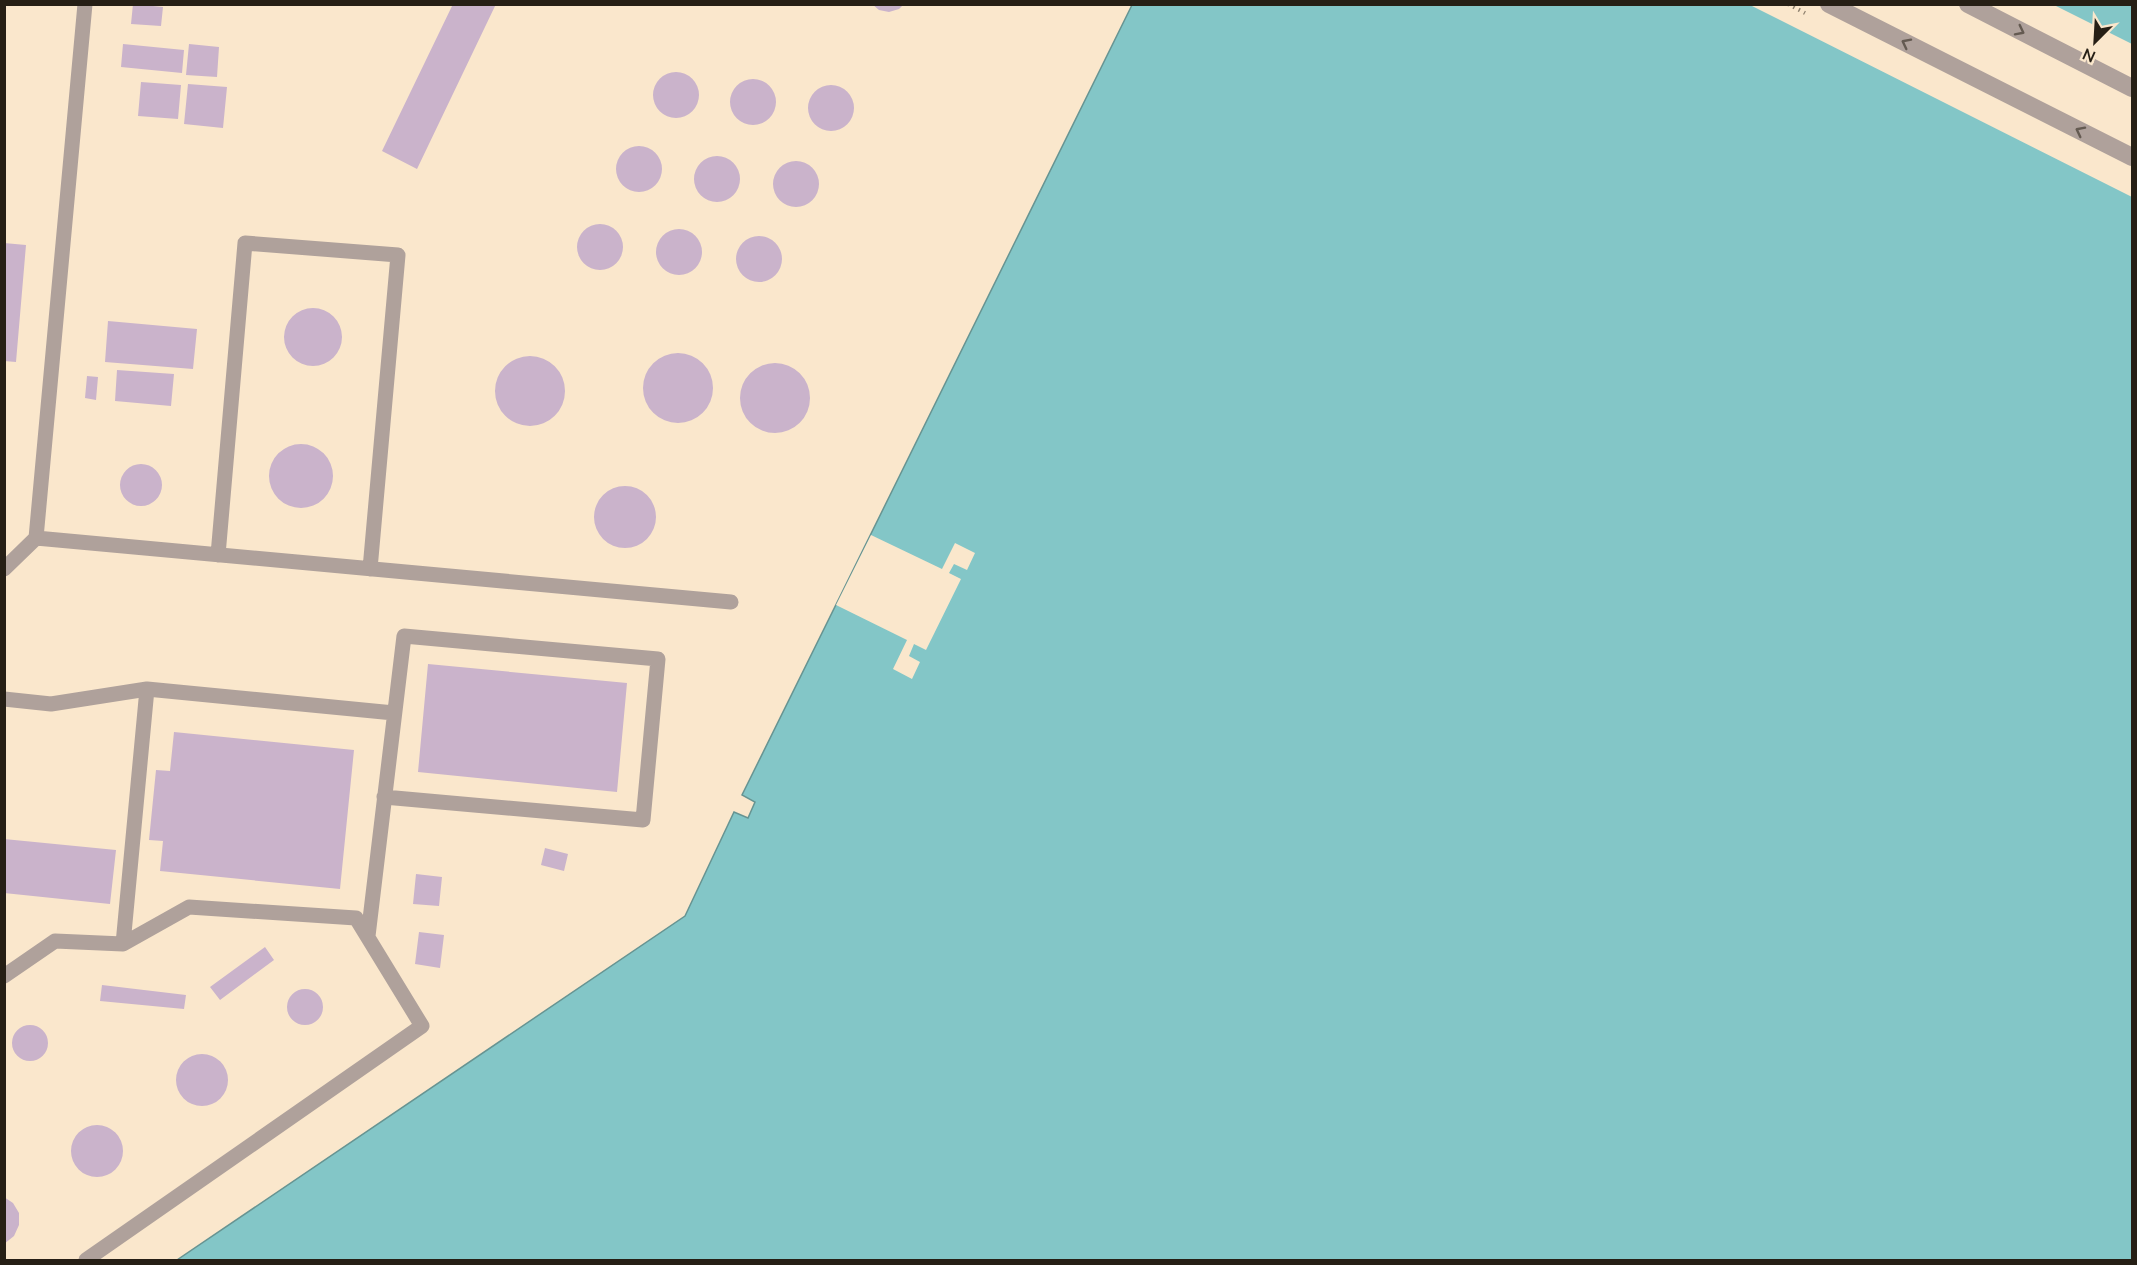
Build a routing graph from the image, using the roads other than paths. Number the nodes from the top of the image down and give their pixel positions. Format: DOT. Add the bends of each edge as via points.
graph roads {
  1 [pos="85,4"];
  2 [pos="1829,4"];
  3 [pos="1968,4"];
  4 [pos="2133,88"];
  5 [pos="2133,157"];
  6 [pos="36,538"];
  7 [pos="218,555"];
  8 [pos="4,569"];
  9 [pos="370,569"];
  10 [pos="731,602"];
  11 [pos="147,689"];
  12 [pos="4,699"];
  13 [pos="394,713"];
  14 [pos="384,797"];
  15 [pos="368,936"];
  16 [pos="123,945"];
  17 [pos="4,976"];
  18 [pos="86,1260"];
  1 -- 6 [label="lane"];
  5 -- 2 [label="street, one-way"];
  3 -- 4 [label="street, one-way"];
  6 -- 7 [label="lane"];
  6 -- 8 [label="lane"];
  7 -- 9 [label="lane"];
  7 -- 9 [label="lane" via="245,243 398,255"];
  9 -- 10 [label="lane"];
  11 -- 12 [label="lane" via="51,704"];
  11 -- 13 [label="lane"];
  11 -- 16 [label="lane"];
  13 -- 14 [label="lane"];
  13 -- 14 [label="lane" via="404,636 658,659 643,820"];
  14 -- 15 [label="lane"];
  15 -- 16 [label="lane" via="356,918 189,907"];
  15 -- 18 [label="lane" via="422,1026"];
  16 -- 17 [label="lane" via="55,940"];
}
